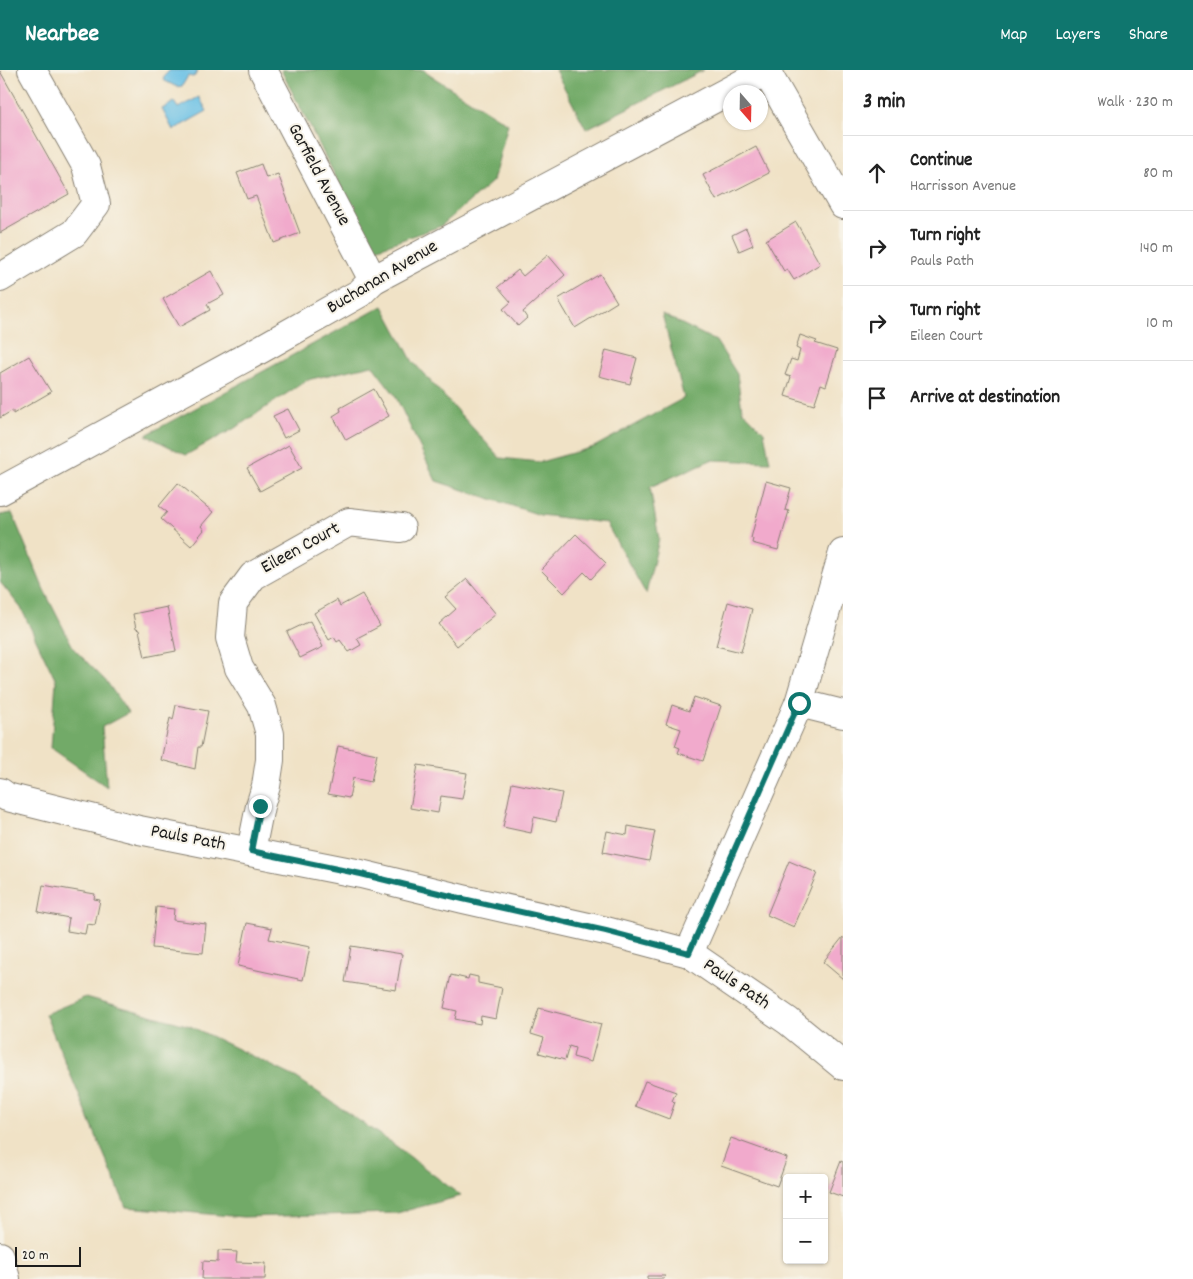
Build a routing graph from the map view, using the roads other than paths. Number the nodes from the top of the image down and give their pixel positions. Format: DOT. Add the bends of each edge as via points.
graph roads {
  1 [pos="32,70"];
  2 [pos="263,70"];
  3 [pos="767,70"];
  4 [pos="843,205"];
  5 [pos="0,278"];
  6 [pos="372,280"];
  7 [pos="0,491"];
  8 [pos="401,528"];
  9 [pos="843,553"];
  10 [pos="799,703"];
  11 [pos="843,714"];
  12 [pos="0,792"];
  13 [pos="251,851"];
  14 [pos="689,953"];
  15 [pos="843,1066"];
  16 [pos="0,1256"];
  17 [pos="6,1279"];
  1 -- 5 [label="street" via="86,166 96,204 74,233"];
  2 -- 6 [label="street, Garfield Avenue"];
  3 -- 4 [label="street"];
  3 -- 6 [label="street, Buchanan Avenue"];
  6 -- 7 [label="street, Buchanan Avenue" via="352,298"];
  8 -- 13 [label="street, Eileen Court" via="349,522 253,576 233,603 230,638 238,668 262,706 270,734 266,786"];
  9 -- 10 [label="street"];
  10 -- 11 [label="street"];
  10 -- 14 [label="street"];
  12 -- 13 [label="street, Pauls Path" via="8,797 139,830"];
  13 -- 14 [label="street, Pauls Path" via="606,931"];
  14 -- 15 [label="street, Pauls Path" via="788,1021"];
  16 -- 17 [label="street"];
}
